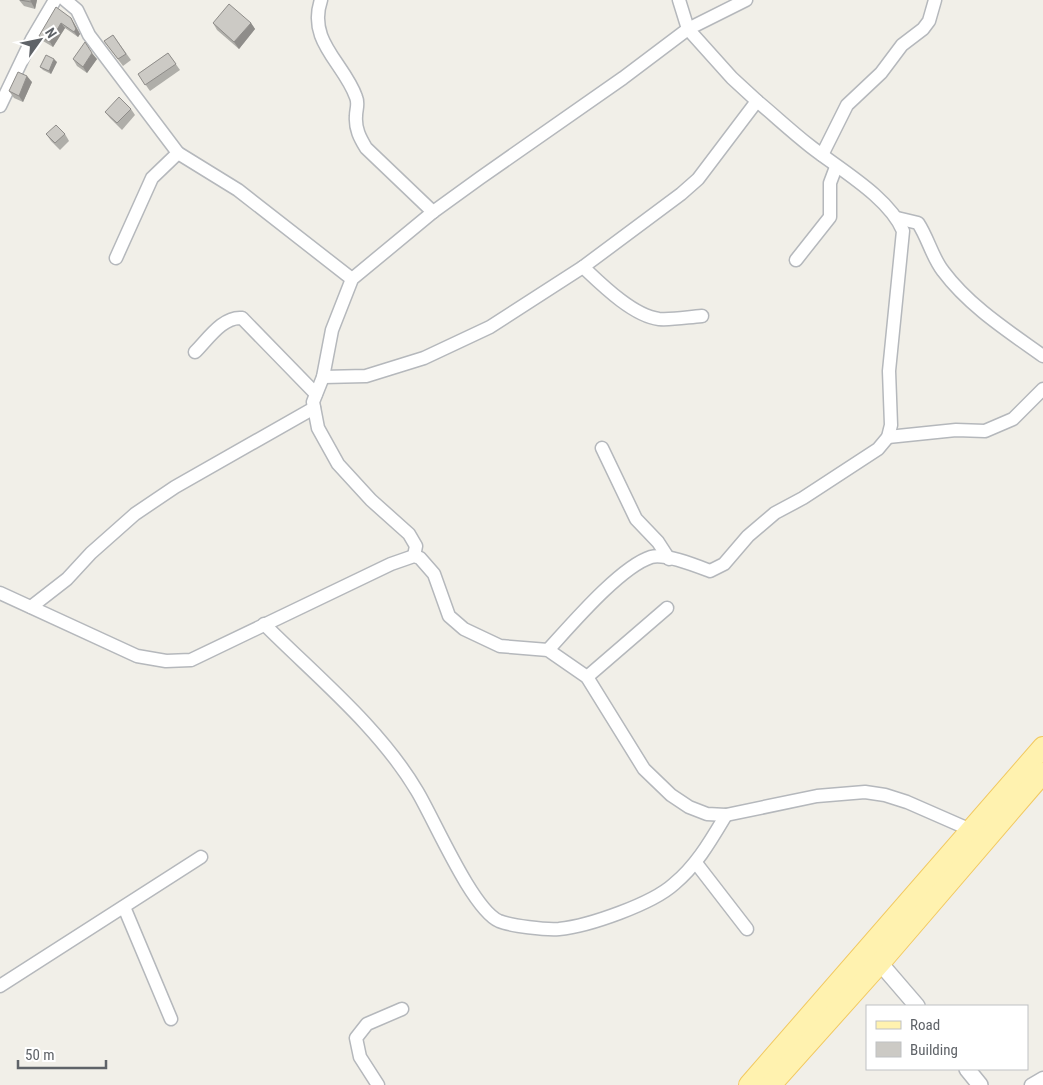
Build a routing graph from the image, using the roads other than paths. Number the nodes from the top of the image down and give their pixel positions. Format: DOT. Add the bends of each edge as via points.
graph roads {
  1 [pos="55,0"];
  2 [pos="64,0"];
  3 [pos="321,0"];
  4 [pos="679,0"];
  5 [pos="746,0"];
  6 [pos="935,0"];
  7 [pos="688,29"];
  8 [pos="757,101"];
  9 [pos="0,106"];
  10 [pos="178,153"];
  11 [pos="822,155"];
  12 [pos="836,167"];
  13 [pos="434,212"];
  14 [pos="897,218"];
  15 [pos="116,258"];
  16 [pos="796,260"];
  17 [pos="583,267"];
  18 [pos="352,279"];
  19 [pos="702,316"];
  20 [pos="195,352"];
  21 [pos="1043,356"];
  22 [pos="323,377"];
  23 [pos="1043,389"];
  24 [pos="316,394"];
  25 [pos="314,408"];
  26 [pos="888,437"];
  27 [pos="602,448"];
  28 [pos="414,556"];
  29 [pos="669,559"];
  30 [pos="0,593"];
  31 [pos="31,607"];
  32 [pos="667,608"];
  33 [pos="264,624"];
  34 [pos="548,650"];
  35 [pos="587,677"];
  36 [pos="1043,746"];
  37 [pos="1043,774"];
  38 [pos="726,815"];
  39 [pos="971,830"];
  40 [pos="201,857"];
  41 [pos="696,863"];
  42 [pos="124,907"];
  43 [pos="746,929"];
  44 [pos="880,963"];
  45 [pos="0,986"];
  46 [pos="916,1005"];
  47 [pos="402,1010"];
  48 [pos="171,1019"];
  49 [pos="968,1070"];
  50 [pos="1043,1078"];
  51 [pos="378,1085"];
  52 [pos="749,1085"];
  53 [pos="771,1085"];
  54 [pos="980,1085"];
  55 [pos="1031,1085"];
  1 -- 9 [label="street"];
  2 -- 10 [label="street" via="77,10 89,35"];
  3 -- 13 [label="street" via="317,23 321,37 356,97 359,137 366,148"];
  4 -- 7 [label="street"];
  5 -- 7 [label="street"];
  6 -- 11 [label="street" via="923,29 902,45 847,106"];
  7 -- 8 [label="street"];
  7 -- 13 [label="street"];
  8 -- 11 [label="street"];
  8 -- 17 [label="street" via="698,179"];
  10 -- 15 [label="street" via="152,178"];
  10 -- 18 [label="street" via="238,190"];
  11 -- 12 [label="street"];
  12 -- 14 [label="street" via="884,203"];
  12 -- 16 [label="street" via="830,183 830,217"];
  13 -- 18 [label="street"];
  14 -- 21 [label="street" via="918,223 937,263 954,285 997,323"];
  14 -- 26 [label="street" via="903,231 889,370 891,425"];
  17 -- 19 [label="street" via="605,288 642,313 658,319"];
  17 -- 22 [label="street" via="490,327 424,358 366,376"];
  18 -- 22 [label="street" via="332,330"];
  20 -- 24 [label="street" via="225,322 233,317 242,318"];
  22 -- 24 [label="street"];
  23 -- 26 [label="street" via="1013,419 985,431 956,430"];
  24 -- 25 [label="street"];
  25 -- 28 [label="street" via="318,428 338,464 409,534 416,546"];
  25 -- 31 [label="street" via="175,487 143,509 91,553 51,593"];
  26 -- 29 [label="street" via="878,449 776,513 748,536 724,564 710,571 684,560"];
  27 -- 29 [label="street" via="636,519"];
  28 -- 33 [label="street"];
  28 -- 34 [label="street" via="420,558 434,574 449,616 464,629 500,646"];
  29 -- 34 [label="street" via="652,557 617,578"];
  30 -- 31 [label="street"];
  31 -- 33 [label="street" via="137,656 166,661 191,660"];
  32 -- 35 [label="street"];
  33 -- 41 [label="street" via="382,741 416,790 476,896 499,921 542,928 576,926 662,894"];
  34 -- 35 [label="street"];
  35 -- 38 [label="street" via="633,753 657,783 689,807 707,814"];
  36 -- 39 [label="main road"];
  37 -- 44 [label="main road"];
  38 -- 39 [label="street" via="817,796 865,792 907,802"];
  38 -- 41 [label="street"];
  39 -- 52 [label="main road"];
  40 -- 42 [label="street"];
  41 -- 43 [label="street"];
  42 -- 45 [label="street"];
  42 -- 48 [label="street"];
  44 -- 46 [label="street"];
  44 -- 53 [label="main road"];
  47 -- 51 [label="street" via="368,1024 356,1038 360,1057"];
  49 -- 54 [label="street"];
  50 -- 55 [label="street"];
}
